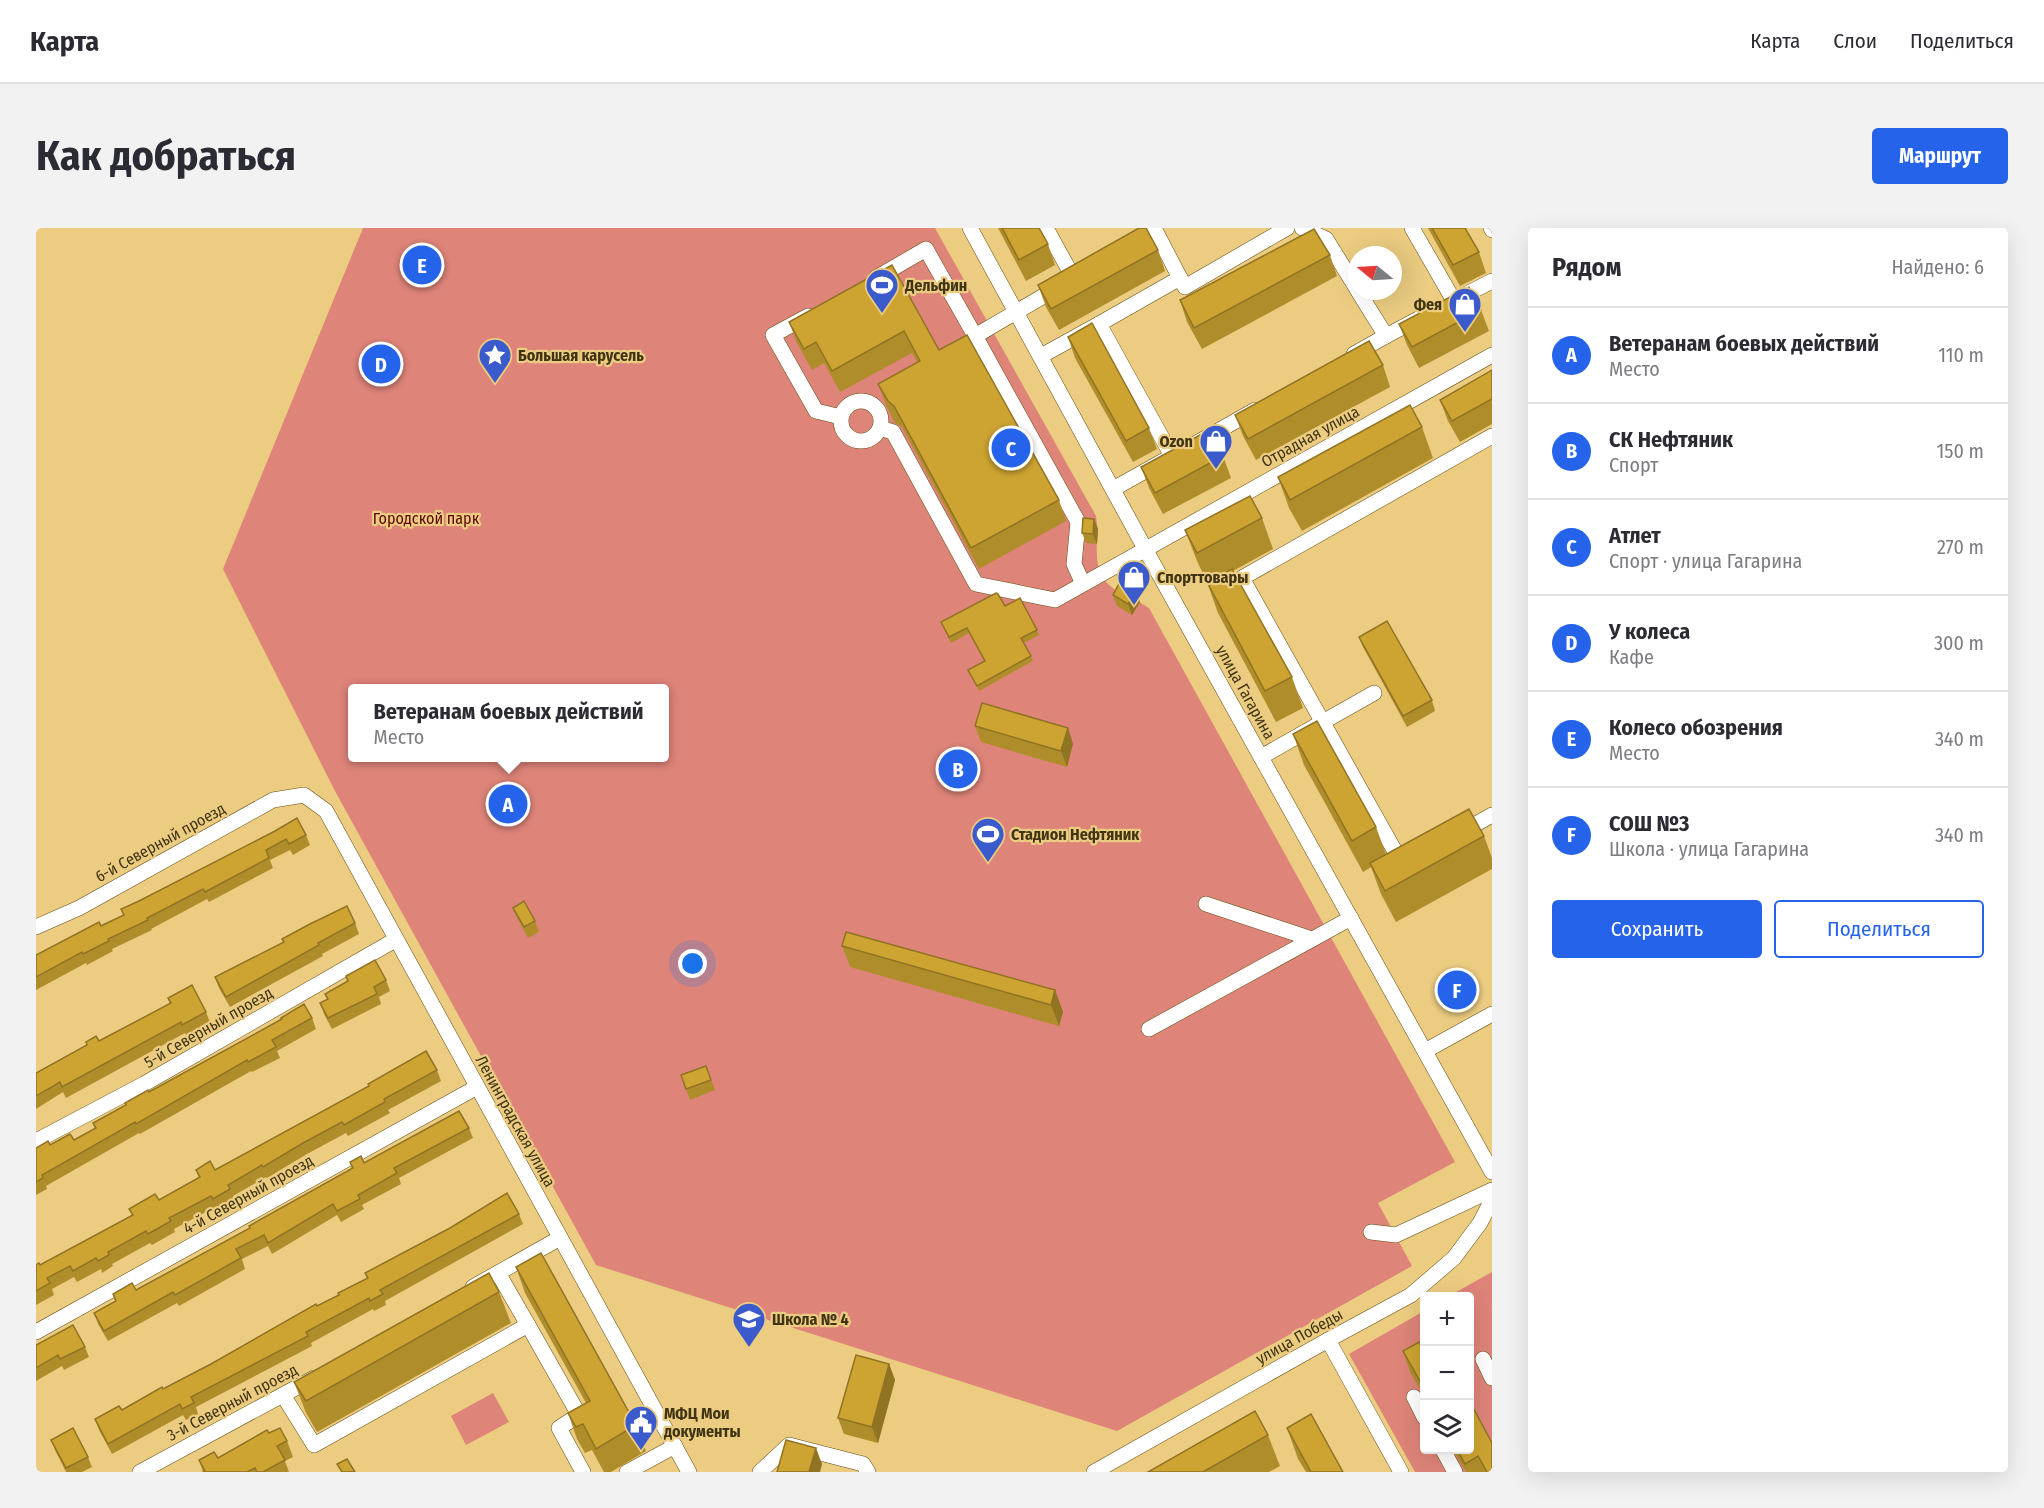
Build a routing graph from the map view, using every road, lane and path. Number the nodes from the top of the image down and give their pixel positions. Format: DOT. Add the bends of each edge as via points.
graph roads {
  1 [pos="970,228"];
  2 [pos="1046,228"];
  3 [pos="1287,228"];
  4 [pos="1302,228"];
  5 [pos="1412,228"];
  6 [pos="1155,230"];
  7 [pos="1115,255"];
  8 [pos="1348,274"];
  9 [pos="1180,278"];
  10 [pos="1492,281"];
  11 [pos="865,284"];
  12 [pos="1364,300"];
  13 [pos="1444,306"];
  14 [pos="824,307"];
  15 [pos="1017,311"];
  16 [pos="1099,324"];
  17 [pos="975,336"];
  18 [pos="1386,336"];
  19 [pos="1492,355"];
  20 [pos="1041,356"];
  21 [pos="1345,359"];
  22 [pos="1264,405"];
  23 [pos="841,417"];
  24 [pos="879,428"];
  25 [pos="1492,436"];
  26 [pos="1172,456"];
  27 [pos="1113,489"];
  28 [pos="1146,549"];
  29 [pos="1083,584"];
  30 [pos="1374,693"];
  31 [pos="1323,722"];
  32 [pos="1261,757"];
  33 [pos="304,795"];
  34 [pos="1492,815"];
  35 [pos="1442,842"];
  36 [pos="1422,853"];
  37 [pos="1206,904"];
  38 [pos="1351,918"];
  39 [pos="36,927"];
  40 [pos="1312,939"];
  41 [pos="395,940"];
  42 [pos="1492,1014"];
  43 [pos="1149,1029"];
  44 [pos="1425,1051"];
  45 [pos="477,1087"];
  46 [pos="36,1141"];
  47 [pos="1492,1172"];
  48 [pos="1492,1190"];
  49 [pos="1492,1200"];
  50 [pos="1371,1232"];
  51 [pos="560,1238"];
  52 [pos="498,1273"];
  53 [pos="458,1296"];
  54 [pos="528,1325"];
  55 [pos="36,1332"];
  56 [pos="1328,1340"];
  57 [pos="1483,1359"];
  58 [pos="324,1372"];
  59 [pos="1492,1378"];
  60 [pos="283,1395"];
  61 [pos="1414,1397"];
  62 [pos="1420,1408"];
  63 [pos="675,1446"];
  64 [pos="1446,1454"];
  65 [pos="140,1472"];
  66 [pos="583,1472"];
  67 [pos="627,1472"];
  68 [pos="689,1472"];
  69 [pos="760,1472"];
  70 [pos="868,1472"];
  71 [pos="1094,1472"];
  72 [pos="1401,1472"];
  73 [pos="1455,1472"];
  1 -- 15 [label="street, улица Гагарина"];
  2 -- 15 [label="street" via="1079,276"];
  3 -- 9 [label="street" via="1185,287"];
  4 -- 8 [label="street" via="1326,239"];
  5 -- 13 [label="street"];
  6 -- 7 [label="street"];
  6 -- 9 [label="street"];
  9 -- 16 [label="street"];
  10 -- 13 [label="street"];
  11 -- 17 [label="street" via="926,249"];
  12 -- 18 [label="street"];
  13 -- 18 [label="street"];
  14 -- 23 [label="street" via="773,335 816,411"];
  15 -- 17 [label="street"];
  15 -- 20 [label="street, улица Гагарина"];
  16 -- 20 [label="street"];
  16 -- 26 [label="street"];
  17 -- 29 [label="street" via="1078,522 1074,564"];
  18 -- 21 [label="street"];
  19 -- 28 [label="street, Отрадная улица"];
  20 -- 27 [label="street, улица Гагарина"];
  22 -- 26 [label="street"];
  23 -- 24 [label="street" via="843,430 852,439 865,440"];
  23 -- 24 [label="street" via="848,406 866,402 880,414"];
  24 -- 29 [label="street, Отрадная улица" via="893,432 976,584 1054,600"];
  25 -- 31 [label="street" via="1242,578"];
  26 -- 27 [label="street"];
  27 -- 28 [label="street, улица Гагарина"];
  28 -- 29 [label="street, Отрадная улица"];
  28 -- 32 [label="street, улица Гагарина"];
  30 -- 31 [label="street"];
  31 -- 32 [label="street"];
  31 -- 36 [label="street" via="1402,864"];
  32 -- 38 [label="street, улица Гагарина"];
  33 -- 39 [label="street, 6-й Северный проезд" via="273,800 79,908"];
  33 -- 41 [label="street, Ленинградская улица" via="326,811"];
  34 -- 35 [label="street"];
  37 -- 40 [label="street"];
  38 -- 40 [label="street"];
  38 -- 44 [label="street, улица Гагарина"];
  40 -- 43 [label="street"];
  41 -- 45 [label="street, Ленинградская улица"];
  41 -- 46 [label="street, 5-й Северный проезд" via="144,1084"];
  42 -- 44 [label="street"];
  44 -- 47 [label="street, улица Гагарина"];
  45 -- 51 [label="street, Ленинградская улица"];
  45 -- 55 [label="street, 4-й Северный проезд"];
  48 -- 50 [label="street" via="1396,1235"];
  49 -- 56 [label="street, улица Победы" via="1454,1258 1411,1295"];
  51 -- 52 [label="street"];
  51 -- 63 [label="street, Ленинградская улица"];
  52 -- 53 [label="street"];
  52 -- 54 [label="street"];
  54 -- 60 [label="street" via="314,1445"];
  54 -- 66 [label="street" via="579,1415 559,1428"];
  56 -- 71 [label="street, улица Победы"];
  56 -- 72 [label="street"];
  57 -- 59 [label="street"];
  58 -- 60 [label="street, 3-й Северный проезд"];
  60 -- 65 [label="street, 3-й Северный проезд"];
  61 -- 62 [label="street"];
  63 -- 67 [label="street"];
  63 -- 68 [label="street, Ленинградская улица"];
  64 -- 73 [label="street"];
  69 -- 70 [label="street" via="789,1445 863,1464"];
}
